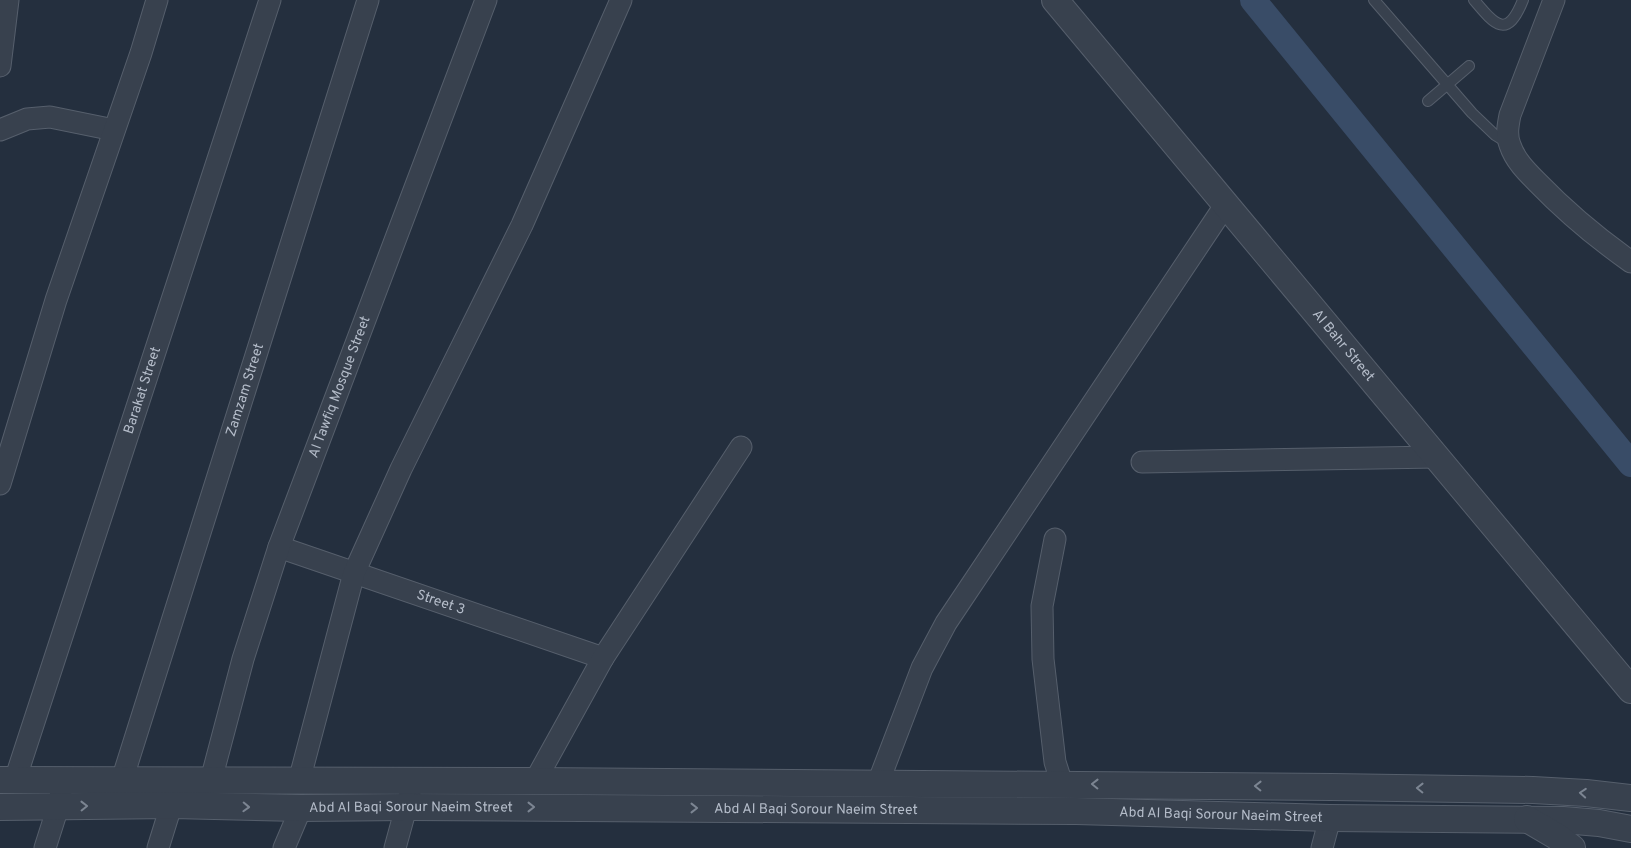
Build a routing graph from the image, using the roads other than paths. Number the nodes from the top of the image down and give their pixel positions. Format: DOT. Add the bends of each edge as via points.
graph roads {
  1 [pos="8,0"];
  2 [pos="157,0"];
  3 [pos="270,0"];
  4 [pos="368,0"];
  5 [pos="486,0"];
  6 [pos="621,0"];
  7 [pos="1055,0"];
  8 [pos="1374,0"];
  9 [pos="1474,0"];
  10 [pos="1523,0"];
  11 [pos="1554,0"];
  12 [pos="0,66"];
  13 [pos="1469,66"];
  14 [pos="1447,84"];
  15 [pos="1428,101"];
  16 [pos="0,130"];
  17 [pos="114,130"];
  18 [pos="1509,143"];
  19 [pos="1226,204"];
  20 [pos="1631,262"];
  21 [pos="741,447"];
  22 [pos="1437,457"];
  23 [pos="1142,462"];
  24 [pos="0,484"];
  25 [pos="1055,539"];
  26 [pos="279,548"];
  27 [pos="354,573"];
  28 [pos="603,658"];
  29 [pos="1631,690"];
  30 [pos="8,780"];
  31 [pos="122,780"];
  32 [pos="178,780"];
  33 [pos="212,780"];
  34 [pos="299,780"];
  35 [pos="412,780"];
  36 [pos="535,781"];
  37 [pos="878,783"];
  38 [pos="1062,784"];
  39 [pos="60,794"];
  40 [pos="1631,798"];
  41 [pos="173,805"];
  42 [pos="408,807"];
  43 [pos="0,808"];
  44 [pos="301,808"];
  45 [pos="1330,818"];
  46 [pos="1527,819"];
  47 [pos="1631,829"];
  48 [pos="45,848"];
  49 [pos="158,848"];
  50 [pos="284,848"];
  51 [pos="395,848"];
  52 [pos="1322,848"];
  53 [pos="1572,848"];
  1 -- 12 [label="street"];
  2 -- 17 [label="street"];
  3 -- 30 [label="street, Barakat Street"];
  4 -- 31 [label="street, Zamzam Street"];
  5 -- 26 [label="street, Al Tawfiq Mosque Street"];
  6 -- 27 [label="street" via="522,225 401,469"];
  7 -- 19 [label="street, Al Bahr Street"];
  8 -- 14 [label="lane"];
  9 -- 10 [label="lane" via="1490,19 1504,24 1516,17"];
  11 -- 18 [label="street" via="1510,115"];
  13 -- 14 [label="lane"];
  14 -- 15 [label="lane"];
  14 -- 18 [label="lane" via="1483,125"];
  16 -- 17 [label="street" via="27,119 50,117"];
  17 -- 24 [label="street" via="56,300"];
  18 -- 20 [label="street" via="1524,169 1553,199"];
  19 -- 22 [label="street, Al Bahr Street"];
  19 -- 37 [label="street" via="946,623 922,668"];
  21 -- 28 [label="street"];
  22 -- 23 [label="street"];
  22 -- 29 [label="street, Al Bahr Street"];
  25 -- 38 [label="street" via="1042,606 1043,659 1055,762"];
  26 -- 27 [label="street, Street 3"];
  26 -- 33 [label="street, Al Tawfiq Mosque Street" via="242,658"];
  27 -- 28 [label="street, Street 3"];
  27 -- 34 [label="street"];
  28 -- 36 [label="street"];
  30 -- 39 [label="street, Abd Al Baqi Sorour Naeim Street"];
  31 -- 32 [label="street, Abd Al Baqi Sorour Naeim Street"];
  31 -- 39 [label="street, Abd Al Baqi Sorour Naeim Street"];
  32 -- 33 [label="street, Abd Al Baqi Sorour Naeim Street"];
  32 -- 41 [label="street"];
  33 -- 34 [label="street, Abd Al Baqi Sorour Naeim Street"];
  34 -- 35 [label="street, Abd Al Baqi Sorour Naeim Street"];
  35 -- 36 [label="street, Abd Al Baqi Sorour Naeim Street"];
  35 -- 42 [label="street"];
  36 -- 37 [label="street, Abd Al Baqi Sorour Naeim Street"];
  37 -- 38 [label="street, Abd Al Baqi Sorour Naeim Street"];
  40 -- 38 [label="street, Abd Al Baqi Sorour Naeim Street, one-way" via="1533,790"];
  39 -- 41 [label="street, Abd Al Baqi Sorour Naeim Street, one-way"];
  39 -- 43 [label="street, Abd Al Baqi Sorour Naeim Street"];
  39 -- 48 [label="street"];
  41 -- 44 [label="street, Abd Al Baqi Sorour Naeim Street, one-way"];
  41 -- 49 [label="street"];
  42 -- 44 [label="street, Abd Al Baqi Sorour Naeim Street"];
  42 -- 45 [label="street, Abd Al Baqi Sorour Naeim Street, one-way" via="1066,810"];
  42 -- 51 [label="street"];
  44 -- 50 [label="street"];
  45 -- 46 [label="street, Abd Al Baqi Sorour Naeim Street"];
  45 -- 52 [label="street"];
  46 -- 47 [label="street, Abd Al Baqi Sorour Naeim Street"];
  46 -- 53 [label="street"];
}
